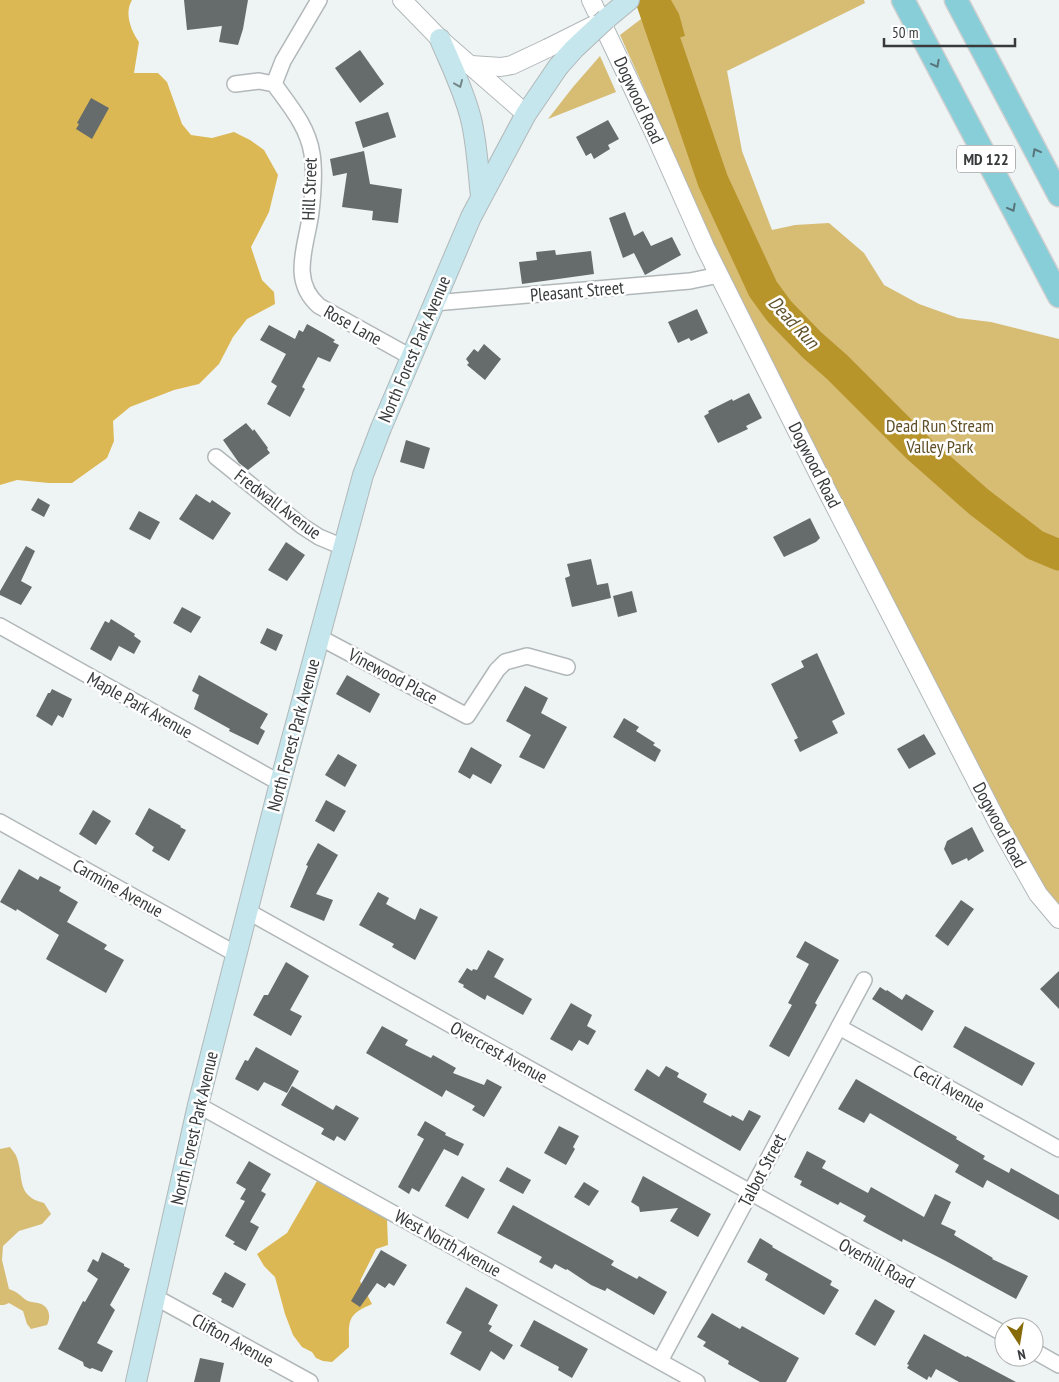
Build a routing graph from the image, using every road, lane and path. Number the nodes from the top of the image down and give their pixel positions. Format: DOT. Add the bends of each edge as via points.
graph roads {
  1 [pos="319,0"];
  2 [pos="402,0"];
  3 [pos="591,0"];
  4 [pos="629,0"];
  5 [pos="897,0"];
  6 [pos="903,0"];
  7 [pos="956,0"];
  8 [pos="606,19"];
  9 [pos="914,21"];
  10 [pos="440,39"];
  11 [pos="471,65"];
  12 [pos="235,84"];
  13 [pos="274,84"];
  14 [pos="526,114"];
  15 [pos="1059,195"];
  16 [pos="481,196"];
  17 [pos="719,275"];
  18 [pos="303,284"];
  19 [pos="1059,296"];
  20 [pos="434,303"];
  21 [pos="411,357"];
  22 [pos="216,457"];
  23 [pos="344,547"];
  24 [pos="0,626"];
  25 [pos="319,637"];
  26 [pos="567,667"];
  27 [pos="280,783"];
  28 [pos="0,822"];
  29 [pos="247,911"];
  30 [pos="1059,919"];
  31 [pos="236,954"];
  32 [pos="864,980"];
  33 [pos="839,1027"];
  34 [pos="198,1105"];
  35 [pos="1059,1149"];
  36 [pos="750,1192"];
  37 [pos="155,1297"];
  38 [pos="994,1328"];
  39 [pos="1044,1357"];
  40 [pos="660,1361"];
  41 [pos="1059,1365"];
  42 [pos="136,1382"];
  43 [pos="310,1382"];
  44 [pos="697,1382"];
  1 -- 13 [label="street" via="283,61"];
  2 -- 10 [label="street"];
  3 -- 17 [label="street, Dogwood Road"];
  4 -- 8 [label="main road, North Forest Park Avenue"];
  5 -- 9 [label="main road"];
  6 -- 9 [label="main road, MD 122"];
  15 -- 7 [label="main road, MD 122, one-way"];
  8 -- 11 [label="street, bridge" via="512,65"];
  8 -- 14 [label="main road, North Forest Park Avenue, bridge" via="558,67"];
  9 -- 19 [label="main road, MD 122, one-way"];
  10 -- 11 [label="street"];
  10 -- 16 [label="main road, one-way" via="471,117"];
  11 -- 14 [label="street"];
  12 -- 13 [label="street" via="258,81"];
  13 -- 18 [label="street, Hill Street" via="300,118 312,154 311,213 302,263"];
  14 -- 16 [label="main road, North Forest Park Avenue"];
  16 -- 20 [label="main road, North Forest Park Avenue"];
  17 -- 20 [label="street, Pleasant Street" via="690,281"];
  17 -- 30 [label="street, Dogwood Road" via="1000,827 1038,894"];
  18 -- 21 [label="street, Rose Lane" via="318,306"];
  20 -- 21 [label="main road, North Forest Park Avenue"];
  21 -- 23 [label="main road, North Forest Park Avenue" via="372,450"];
  22 -- 23 [label="street, Fredwall Avenue" via="319,538"];
  23 -- 25 [label="main road, North Forest Park Avenue"];
  24 -- 27 [label="street, Maple Park Avenue"];
  25 -- 26 [label="street, Vinewood Place" via="467,716 504,662 527,656"];
  25 -- 27 [label="main road, North Forest Park Avenue"];
  27 -- 29 [label="main road, North Forest Park Avenue"];
  28 -- 31 [label="street, Carmine Avenue"];
  29 -- 31 [label="main road, North Forest Park Avenue"];
  29 -- 36 [label="street, Overcrest Avenue"];
  31 -- 34 [label="main road, North Forest Park Avenue"];
  32 -- 33 [label="street, Talbot Street"];
  33 -- 35 [label="street, Cecil Avenue"];
  33 -- 36 [label="street, Talbot Street"];
  34 -- 37 [label="main road, North Forest Park Avenue"];
  34 -- 40 [label="street, West North Avenue"];
  36 -- 38 [label="street, Overhill Road"];
  36 -- 40 [label="street, Talbot Street"];
  37 -- 42 [label="main road, North Forest Park Avenue"];
  37 -- 43 [label="street, Clifton Avenue"];
  39 -- 41 [label="street"];
  40 -- 44 [label="street, West North Avenue"];
}
